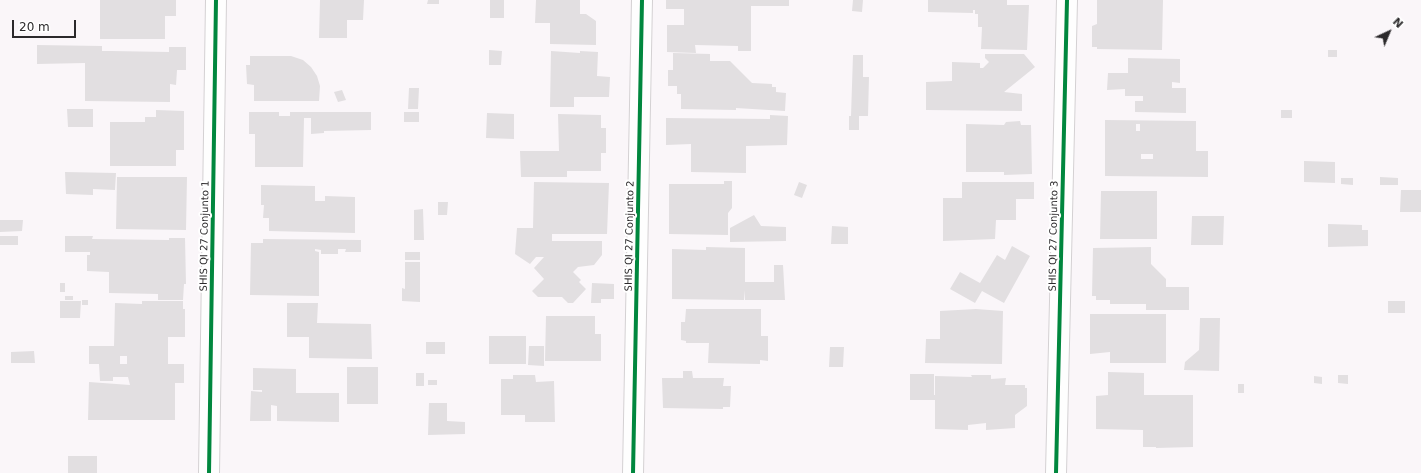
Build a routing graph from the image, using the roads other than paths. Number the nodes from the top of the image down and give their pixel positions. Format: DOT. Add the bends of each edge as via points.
graph roads {
  1 [pos="216,0"];
  2 [pos="642,0"];
  3 [pos="1067,0"];
  4 [pos="209,473"];
  5 [pos="633,473"];
  6 [pos="1056,473"];
  1 -- 4 [label="street, SHIS QI 27 Conjunto 1"];
  2 -- 5 [label="street, SHIS QI 27 Conjunto 2"];
  3 -- 6 [label="street, SHIS QI 27 Conjunto 3"];
}
